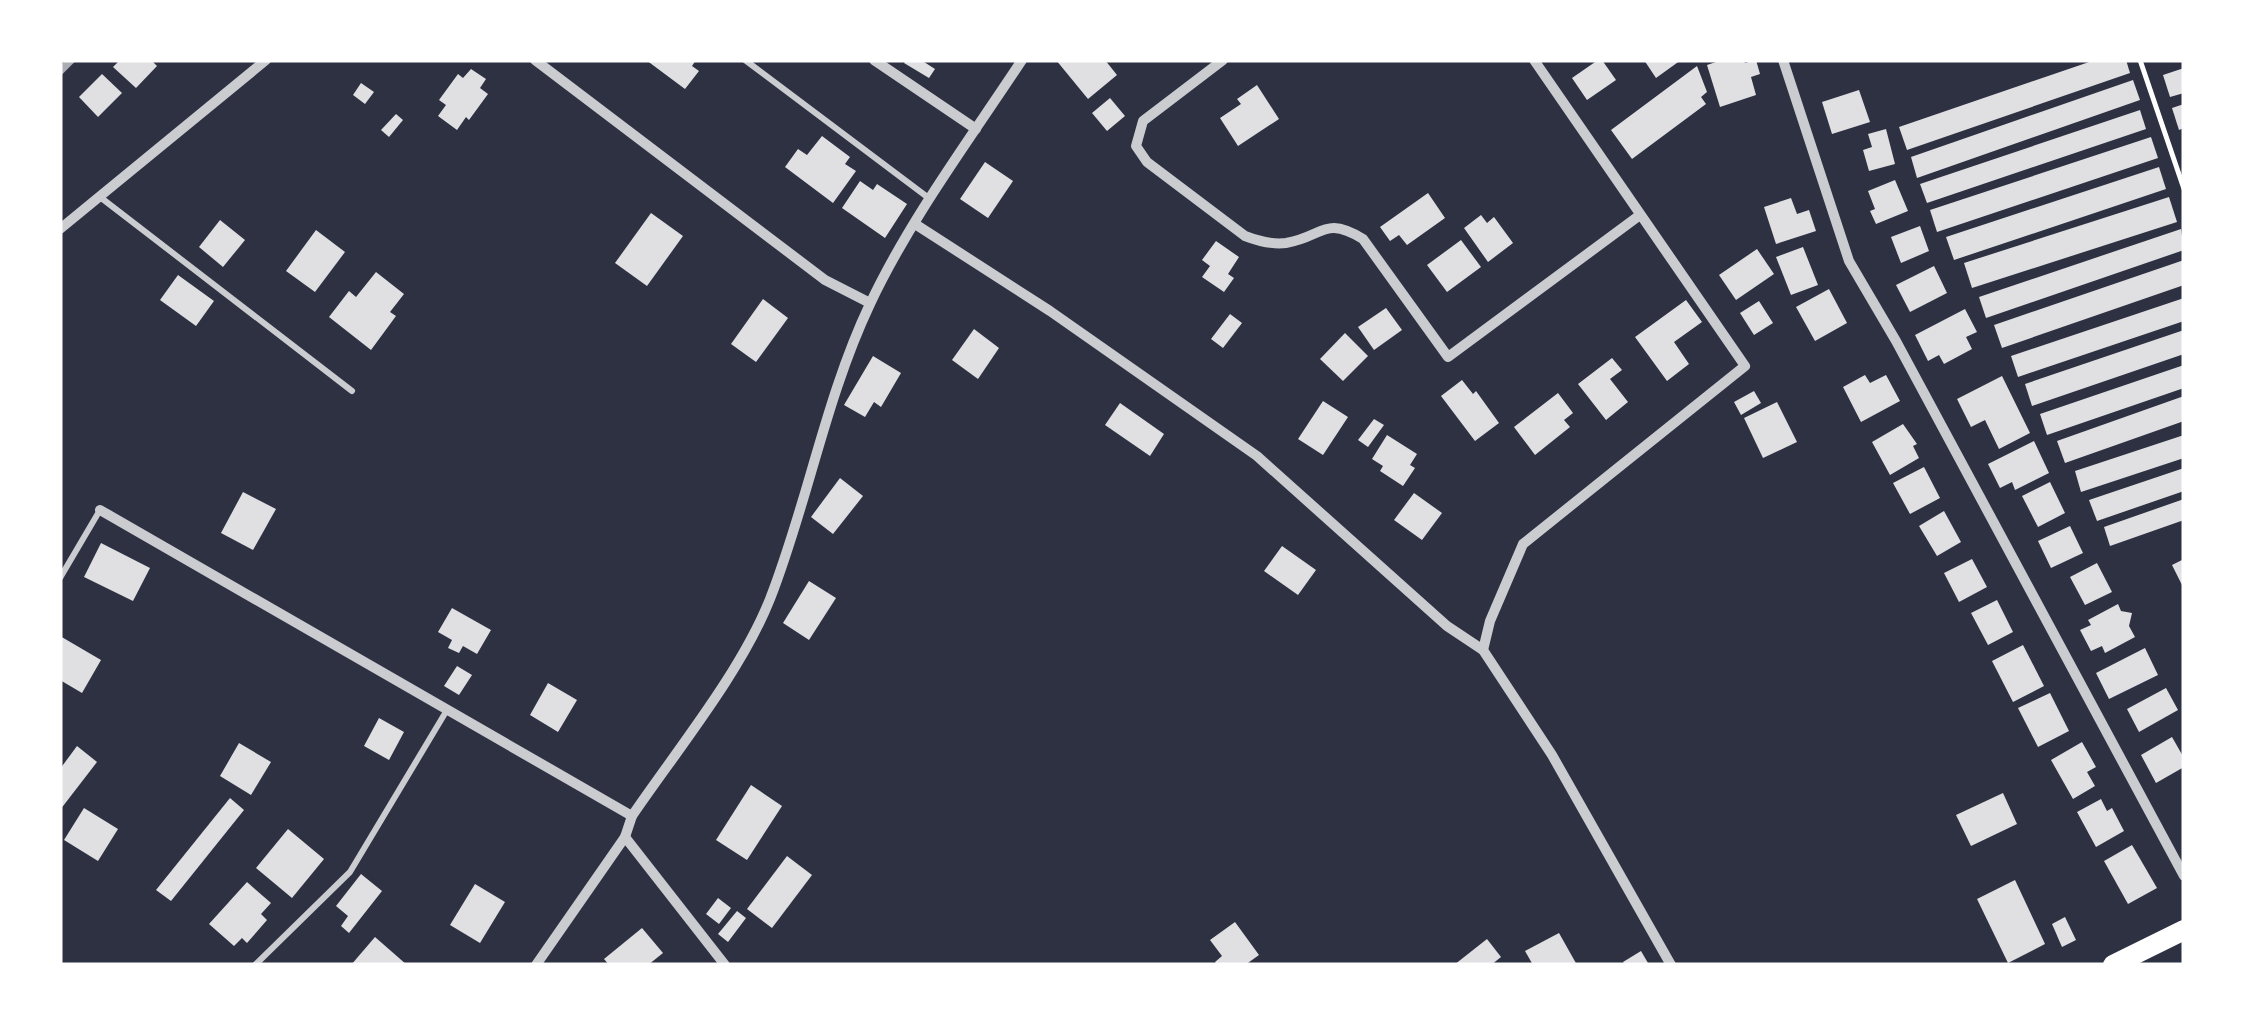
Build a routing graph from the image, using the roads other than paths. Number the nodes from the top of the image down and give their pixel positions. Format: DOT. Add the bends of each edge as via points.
graph roads {
  1 [pos="266,60"];
  2 [pos="535,60"];
  3 [pos="745,60"];
  4 [pos="874,60"];
  5 [pos="1022,60"];
  6 [pos="1224,60"];
  7 [pos="1534,60"];
  8 [pos="1783,60"];
  9 [pos="976,129"];
  10 [pos="99,196"];
  11 [pos="931,200"];
  12 [pos="1640,215"];
  13 [pos="916,224"];
  14 [pos="60,229"];
  15 [pos="870,303"];
  16 [pos="352,391"];
  17 [pos="100,510"];
  18 [pos="60,578"];
  19 [pos="1482,650"];
  20 [pos="447,710"];
  21 [pos="632,816"];
  22 [pos="625,837"];
  23 [pos="2184,876"];
  24 [pos="2184,930"];
  25 [pos="255,965"];
  26 [pos="536,965"];
  27 [pos="726,965"];
  28 [pos="1671,965"];
  29 [pos="2113,965"];
  1 -- 10 [label="street"];
  2 -- 15 [label="street" via="825,280"];
  3 -- 11 [label="lane"];
  4 -- 9 [label="street"];
  5 -- 9 [label="street"];
  6 -- 12 [label="street" via="1143,121 1136,146 1146,162 1245,236 1285,243 1344,228 1363,240 1448,357"];
  7 -- 12 [label="street"];
  8 -- 23 [label="street" via="1849,261"];
  9 -- 11 [label="street"];
  10 -- 14 [label="street"];
  10 -- 16 [label="lane"];
  11 -- 13 [label="street"];
  12 -- 19 [label="street" via="1745,366 1523,544"];
  13 -- 15 [label="street"];
  13 -- 19 [label="street" via="1256,456"];
  15 -- 21 [label="street" via="752,640"];
  17 -- 18 [label="lane"];
  17 -- 20 [label="street"];
  19 -- 28 [label="street" via="1552,755"];
  20 -- 21 [label="street"];
  20 -- 25 [label="lane" via="350,872"];
  21 -- 22 [label="street"];
  22 -- 26 [label="street"];
  22 -- 27 [label="street"];
  24 -- 29 [label="highway"];
}
